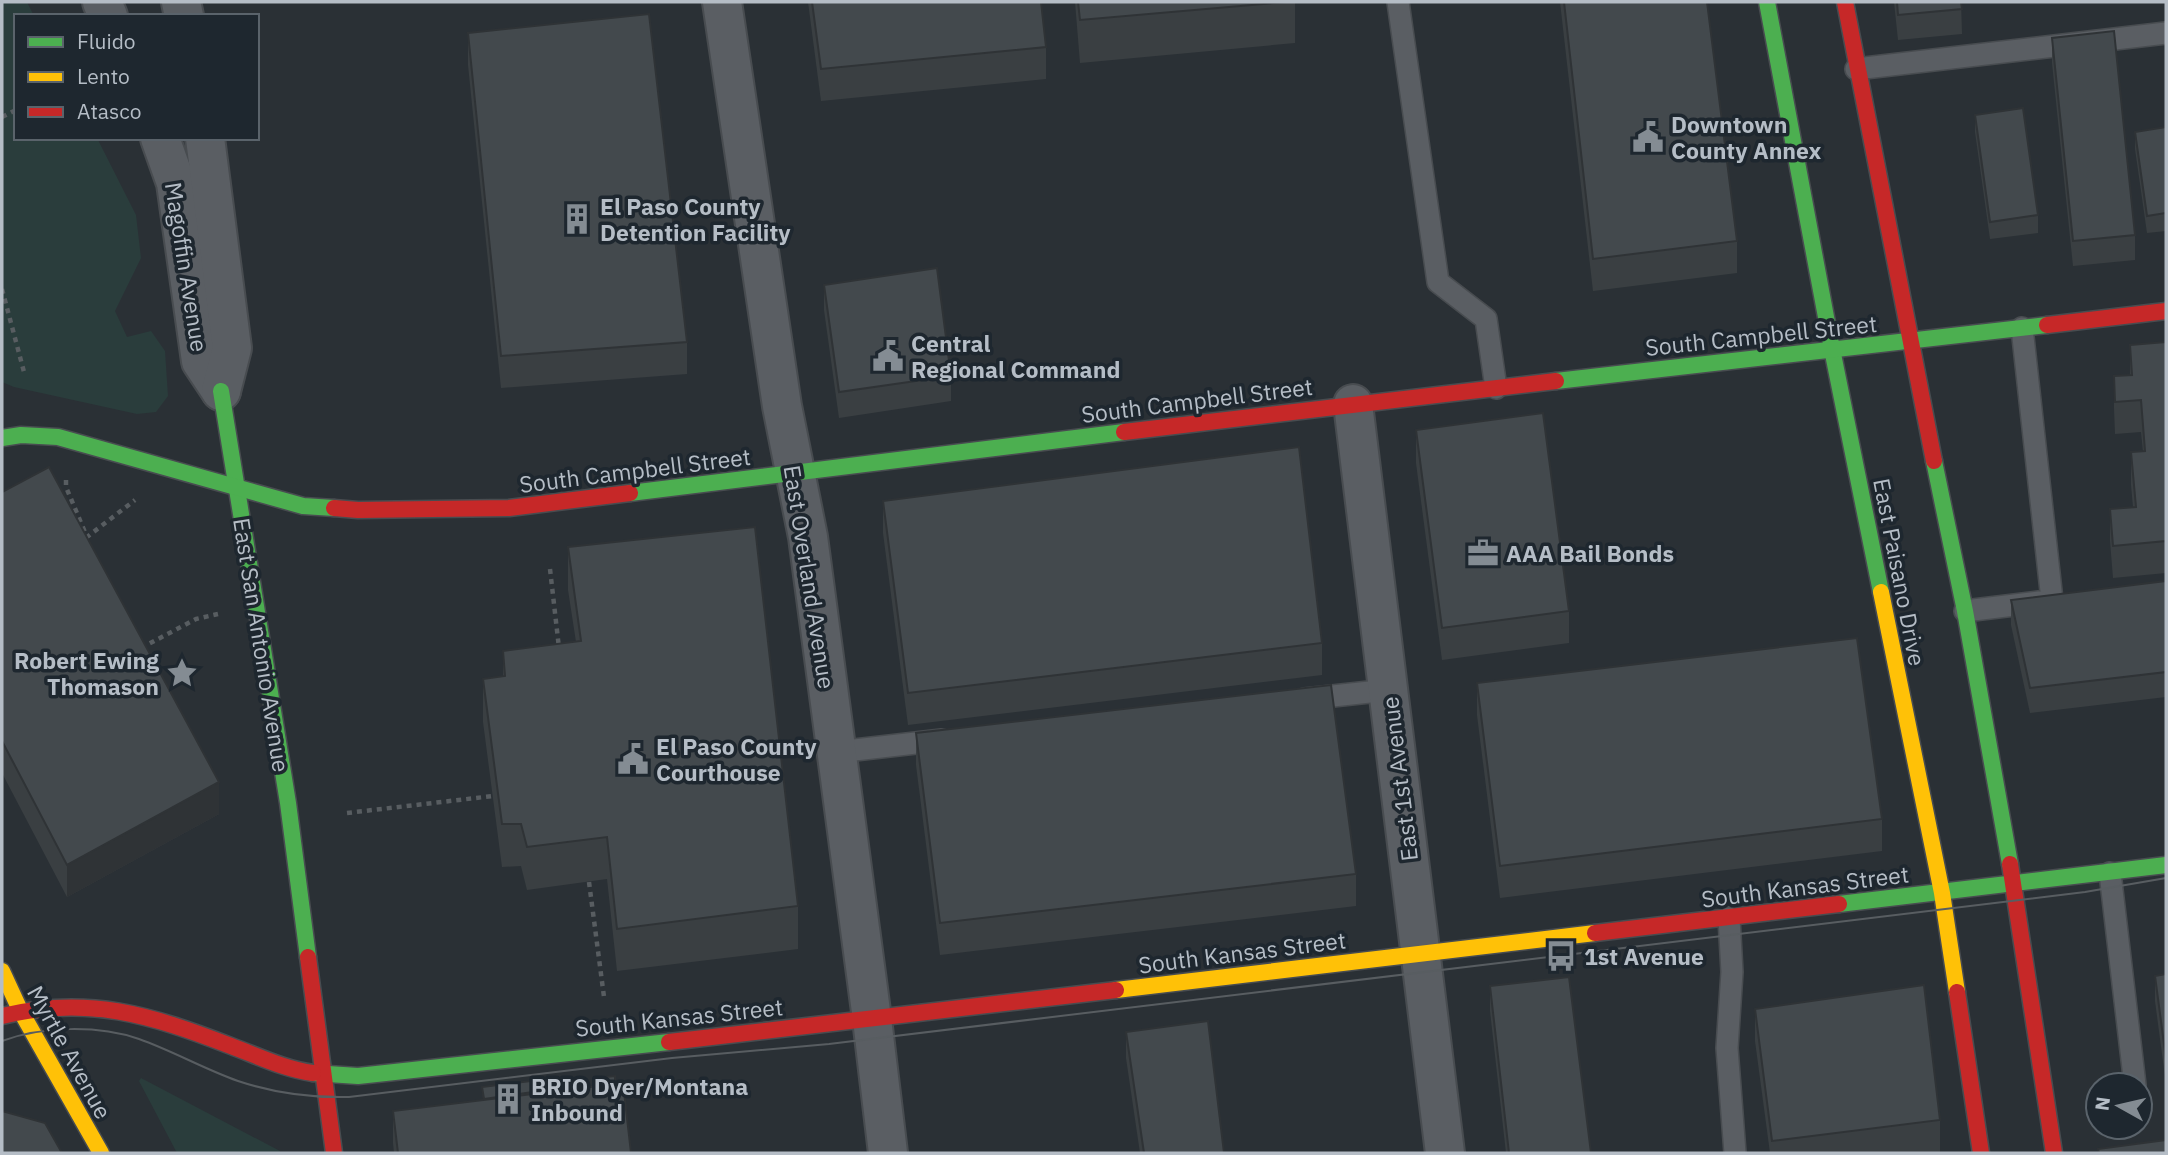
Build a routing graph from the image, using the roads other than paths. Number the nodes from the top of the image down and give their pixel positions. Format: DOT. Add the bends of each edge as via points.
graph roads {
  1 [pos="722,2"];
  2 [pos="1398,2"];
  3 [pos="1767,2"];
  4 [pos="1845,2"];
  5 [pos="2166,33"];
  6 [pos="1856,69"];
  7 [pos="161,140"];
  8 [pos="205,140"];
  9 [pos="2166,311"];
  10 [pos="2022,328"];
  11 [pos="1909,342"];
  12 [pos="1832,349"];
  13 [pos="1496,388"];
  14 [pos="221,391"];
  15 [pos="1353,404"];
  16 [pos="2,438"];
  17 [pos="794,474"];
  18 [pos="236,487"];
  19 [pos="2078,597"];
  20 [pos="2052,600"];
  21 [pos="1965,611"];
  22 [pos="1388,690"];
  23 [pos="1278,702"];
  24 [pos="961,738"];
  25 [pos="837,752"];
  26 [pos="2166,865"];
  27 [pos="2110,873"];
  28 [pos="2014,884"];
  29 [pos="1942,892"];
  30 [pos="1729,918"];
  31 [pos="1420,953"];
  32 [pos="2,971"];
  33 [pos="20,1010"];
  34 [pos="2,1016"];
  35 [pos="872,1019"];
  36 [pos="2134,1071"];
  37 [pos="323,1075"];
  38 [pos="101,1153"];
  39 [pos="334,1153"];
  40 [pos="888,1153"];
  41 [pos="1445,1153"];
  42 [pos="1735,1153"];
  43 [pos="1981,1153"];
  44 [pos="2054,1153"];
  1 -- 17 [label="street, East Overland Avenue"];
  2 -- 13 [label="lane" via="1438,282 1486,319"];
  3 -- 12 [label="main road, East Paisano Drive"];
  4 -- 6 [label="main road"];
  5 -- 6 [label="lane"];
  6 -- 11 [label="main road"];
  7 -- 14 [label="street, Magoffin Avenue" via="176,183 201,361"];
  8 -- 14 [label="street, East San Antonio Avenue" via="232,348"];
  9 -- 10 [label="main road, South Campbell Street"];
  10 -- 11 [label="main road, South Campbell Street"];
  10 -- 20 [label="lane"];
  11 -- 12 [label="main road, South Campbell Street"];
  11 -- 21 [label="main road"];
  12 -- 13 [label="main road, South Campbell Street"];
  12 -- 29 [label="main road, East Paisano Drive"];
  13 -- 15 [label="main road, South Campbell Street"];
  14 -- 18 [label="main road, East San Antonio Avenue"];
  15 -- 17 [label="main road, South Campbell Street"];
  15 -- 22 [label="street, East 1st Avenue"];
  16 -- 18 [label="main road, South Campbell Street" via="58,437"];
  17 -- 18 [label="main road, South Campbell Street" via="509,508 303,506"];
  17 -- 25 [label="street, East Overland Avenue" via="808,537"];
  18 -- 37 [label="main road, East San Antonio Avenue" via="288,803"];
  19 -- 20 [label="lane"];
  20 -- 21 [label="lane"];
  21 -- 28 [label="main road"];
  22 -- 23 [label="lane"];
  22 -- 31 [label="street, East 1st Avenue"];
  24 -- 25 [label="lane"];
  25 -- 35 [label="street, East Overland Avenue"];
  26 -- 27 [label="main road, South Kansas Street"];
  27 -- 28 [label="main road, South Kansas Street"];
  27 -- 36 [label="lane"];
  28 -- 29 [label="main road, South Kansas Street"];
  28 -- 44 [label="main road"];
  29 -- 30 [label="main road, South Kansas Street"];
  29 -- 43 [label="main road, East Paisano Drive"];
  30 -- 31 [label="main road, South Kansas Street"];
  30 -- 42 [label="lane" via="1732,972 1727,1048"];
  31 -- 35 [label="main road, South Kansas Street"];
  31 -- 41 [label="street, East 1st Avenue"];
  32 -- 33 [label="main road, Myrtle Avenue"];
  33 -- 34 [label="main road, South Kansas Street"];
  33 -- 37 [label="main road, South Kansas Street" via="62,1004 112,1008 177,1025 289,1068"];
  33 -- 38 [label="main road, Myrtle Avenue"];
  35 -- 37 [label="main road, South Kansas Street" via="378,1074"];
  35 -- 40 [label="street, East Overland Avenue"];
  37 -- 39 [label="main road, East San Antonio Avenue"];
}
